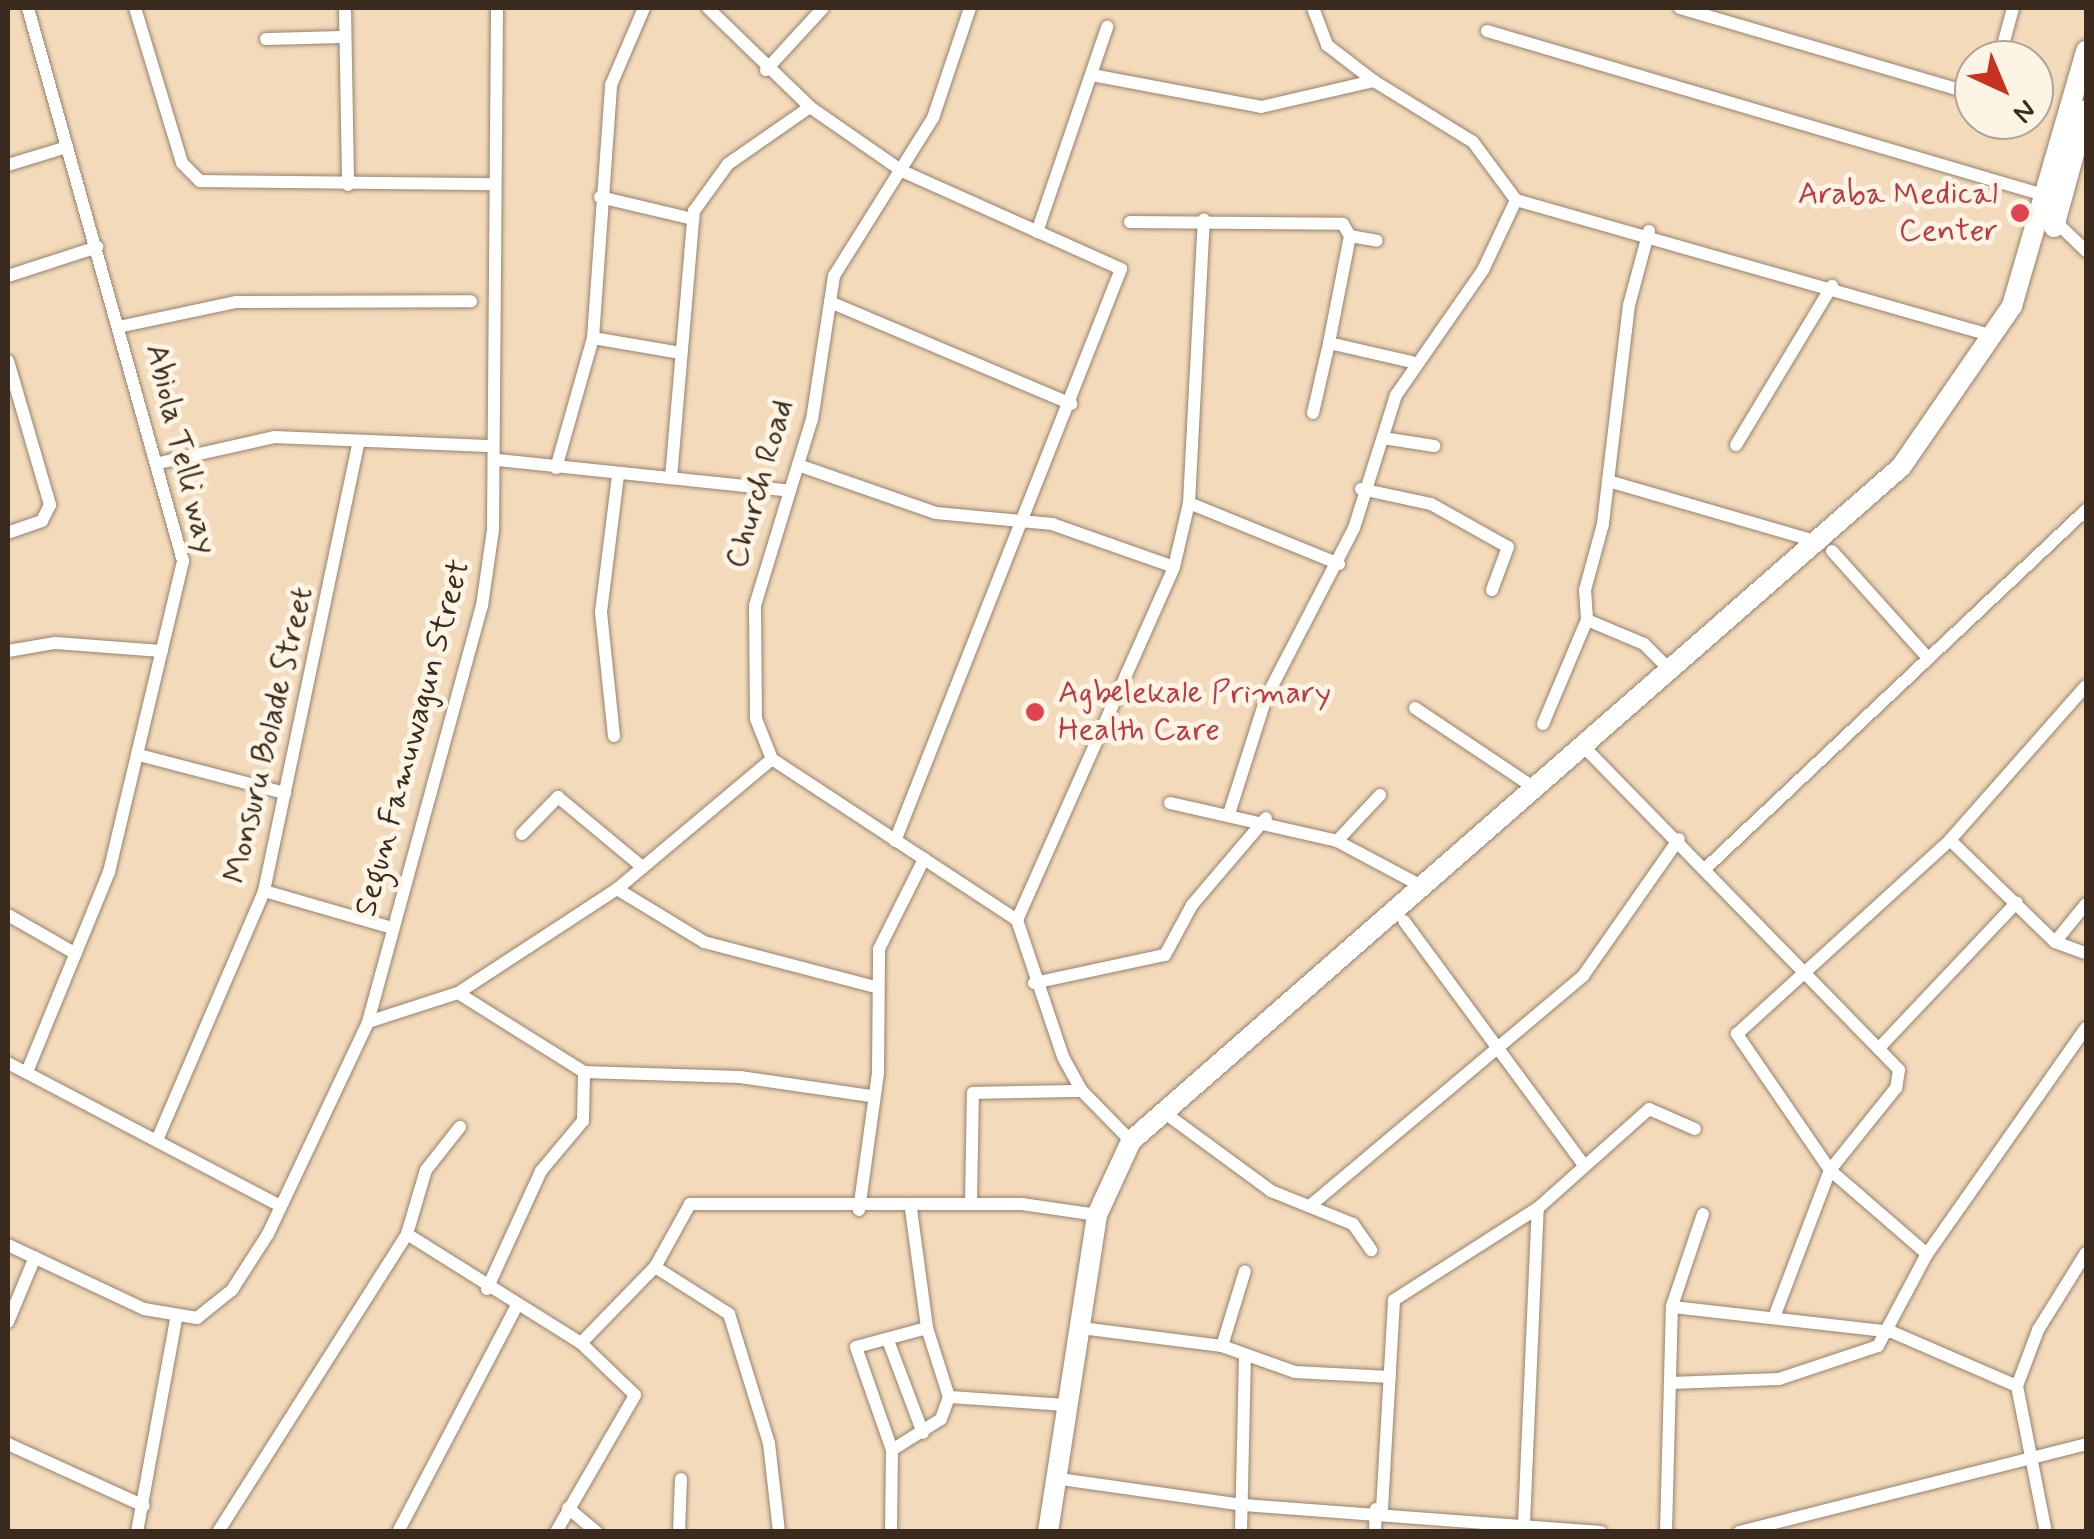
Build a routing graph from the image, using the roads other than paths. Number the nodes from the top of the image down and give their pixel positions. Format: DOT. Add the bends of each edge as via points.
graph roads {
  1 [pos="28,8"];
  2 [pos="135,8"];
  3 [pos="345,8"];
  4 [pos="497,8"];
  5 [pos="644,8"];
  6 [pos="708,8"];
  7 [pos="823,8"];
  8 [pos="970,8"];
  9 [pos="1312,8"];
  10 [pos="1680,8"];
  11 [pos="2013,8"];
  12 [pos="1107,27"];
  13 [pos="1487,31"];
  14 [pos="266,38"];
  15 [pos="344,38"];
  16 [pos="2004,40"];
  17 [pos="2086,54"];
  18 [pos="766,70"];
  19 [pos="1092,75"];
  20 [pos="1374,81"];
  21 [pos="1954,88"];
  22 [pos="810,108"];
  23 [pos="2086,110"];
  24 [pos="67,147"];
  25 [pos="8,164"];
  26 [pos="902,171"];
  27 [pos="493,184"];
  28 [pos="348,185"];
  29 [pos="600,197"];
  30 [pos="2049,197"];
  31 [pos="1516,200"];
  32 [pos="1204,219"];
  33 [pos="694,220"];
  34 [pos="1130,222"];
  35 [pos="2056,222"];
  36 [pos="1649,231"];
  37 [pos="1037,232"];
  38 [pos="1350,236"];
  39 [pos="1376,241"];
  40 [pos="97,247"];
  41 [pos="2086,250"];
  42 [pos="8,276"];
  43 [pos="1832,286"];
  44 [pos="471,302"];
  45 [pos="830,302"];
  46 [pos="123,326"];
  47 [pos="1996,337"];
  48 [pos="593,338"];
  49 [pos="1329,343"];
  50 [pos="681,353"];
  51 [pos="8,361"];
  52 [pos="1412,362"];
  53 [pos="11,384"];
  54 [pos="1071,404"];
  55 [pos="1313,413"];
  56 [pos="1382,438"];
  57 [pos="358,444"];
  58 [pos="1736,444"];
  59 [pos="488,446"];
  60 [pos="1434,446"];
  61 [pos="498,460"];
  62 [pos="159,463"];
  63 [pos="798,465"];
  64 [pos="556,468"];
  65 [pos="618,476"];
  66 [pos="671,478"];
  67 [pos="1608,482"];
  68 [pos="1361,489"];
  69 [pos="784,490"];
  70 [pos="1190,503"];
  71 [pos="2086,510"];
  72 [pos="1024,525"];
  73 [pos="8,533"];
  74 [pos="1826,547"];
  75 [pos="1339,564"];
  76 [pos="1174,567"];
  77 [pos="1492,590"];
  78 [pos="1588,620"];
  79 [pos="8,651"];
  80 [pos="162,652"];
  81 [pos="1927,657"];
  82 [pos="1674,674"];
  83 [pos="2086,686"];
  84 [pos="1415,708"];
  85 [pos="1543,724"];
  86 [pos="614,736"];
  87 [pos="1590,753"];
  88 [pos="139,755"];
  89 [pos="772,759"];
  90 [pos="1536,789"];
  91 [pos="285,794"];
  92 [pos="1380,796"];
  93 [pos="1170,803"];
  94 [pos="1229,814"];
  95 [pos="1266,818"];
  96 [pos="522,834"];
  97 [pos="1679,839"];
  98 [pos="1337,840"];
  99 [pos="1950,840"];
  100 [pos="894,841"];
  101 [pos="924,859"];
  102 [pos="640,865"];
  103 [pos="1706,868"];
  104 [pos="1423,887"];
  105 [pos="618,889"];
  106 [pos="264,891"];
  107 [pos="2016,902"];
  108 [pos="2086,904"];
  109 [pos="8,916"];
  110 [pos="1017,920"];
  111 [pos="1404,921"];
  112 [pos="392,928"];
  113 [pos="2054,942"];
  114 [pos="2086,953"];
  115 [pos="76,954"];
  116 [pos="1808,967"];
  117 [pos="1034,984"];
  118 [pos="874,987"];
  119 [pos="458,993"];
  120 [pos="368,1022"];
  121 [pos="2086,1028"];
  122 [pos="1497,1044"];
  123 [pos="1880,1047"];
  124 [pos="8,1063"];
  125 [pos="27,1072"];
  126 [pos="584,1072"];
  127 [pos="1082,1092"];
  128 [pos="870,1096"];
  129 [pos="1169,1116"];
  130 [pos="460,1128"];
  131 [pos="1696,1129"];
  132 [pos="158,1140"];
  133 [pos="1130,1141"];
  134 [pos="1584,1165"];
  135 [pos="1830,1170"];
  136 [pos="971,1203"];
  137 [pos="1311,1205"];
  138 [pos="280,1206"];
  139 [pos="1538,1208"];
  140 [pos="911,1209"];
  141 [pos="859,1210"];
  142 [pos="1702,1214"];
  143 [pos="1097,1215"];
  144 [pos="406,1234"];
  145 [pos="8,1244"];
  146 [pos="1371,1250"];
  147 [pos="2086,1253"];
  148 [pos="1927,1254"];
  149 [pos="36,1257"];
  150 [pos="655,1267"];
  151 [pos="1244,1270"];
  152 [pos="486,1288"];
  153 [pos="1672,1307"];
  154 [pos="515,1308"];
  155 [pos="1775,1315"];
  156 [pos="176,1320"];
  157 [pos="8,1322"];
  158 [pos="927,1328"];
  159 [pos="1089,1329"];
  160 [pos="1892,1332"];
  161 [pos="889,1343"];
  162 [pos="581,1344"];
  163 [pos="1222,1346"];
  164 [pos="1245,1355"];
  165 [pos="1390,1377"];
  166 [pos="1670,1382"];
  167 [pos="2018,1386"];
  168 [pos="949,1396"];
  169 [pos="1067,1405"];
  170 [pos="923,1433"];
  171 [pos="8,1444"];
  172 [pos="2086,1444"];
  173 [pos="892,1450"];
  174 [pos="2027,1457"];
  175 [pos="681,1480"];
  176 [pos="1067,1480"];
  177 [pos="144,1506"];
  178 [pos="1243,1506"];
  179 [pos="568,1508"];
  180 [pos="1379,1509"];
  181 [pos="1524,1523"];
  182 [pos="1509,1527"];
  183 [pos="137,1532"];
  184 [pos="218,1532"];
  185 [pos="398,1532"];
  186 [pos="556,1532"];
  187 [pos="597,1532"];
  188 [pos="679,1532"];
  189 [pos="779,1532"];
  190 [pos="891,1532"];
  191 [pos="1048,1532"];
  192 [pos="1060,1532"];
  193 [pos="1241,1532"];
  194 [pos="1375,1532"];
  195 [pos="1602,1532"];
  196 [pos="1666,1532"];
  197 [pos="1740,1532"];
  198 [pos="2046,1532"];
  1 -- 24 [label="street, Abiola Telli way"];
  2 -- 28 [label="street" via="187,174 213,186"];
  3 -- 15 [label="street"];
  4 -- 27 [label="street"];
  5 -- 29 [label="street" via="611,84"];
  6 -- 18 [label="street"];
  7 -- 18 [label="street"];
  8 -- 26 [label="street, Church Road" via="932,118"];
  9 -- 20 [label="street" via="1327,45"];
  10 -- 21 [label="street"];
  11 -- 16 [label="street"];
  12 -- 19 [label="street"];
  13 -- 30 [label="street"];
  14 -- 15 [label="street"];
  15 -- 28 [label="street"];
  17 -- 30 [label="main road"];
  18 -- 22 [label="street"];
  19 -- 20 [label="street" via="1247,106 1284,107"];
  19 -- 37 [label="street"];
  20 -- 31 [label="street" via="1455,127"];
  22 -- 26 [label="street"];
  22 -- 33 [label="street" via="728,164"];
  23 -- 35 [label="main road"];
  24 -- 25 [label="street"];
  24 -- 40 [label="street, Abiola Telli way"];
  26 -- 37 [label="street"];
  26 -- 45 [label="street, Church Road" via="840,260"];
  27 -- 28 [label="street"];
  27 -- 59 [label="street"];
  29 -- 33 [label="street"];
  29 -- 48 [label="street"];
  30 -- 47 [label="main road"];
  31 -- 36 [label="street"];
  31 -- 52 [label="street" via="1483,270"];
  32 -- 34 [label="street"];
  32 -- 38 [label="street" via="1343,224"];
  32 -- 70 [label="street"];
  33 -- 50 [label="street"];
  35 -- 41 [label="street"];
  35 -- 74 [label="main road" via="2022,312 1978,390"];
  36 -- 43 [label="street"];
  36 -- 67 [label="street" via="1629,305"];
  37 -- 54 [label="street" via="1122,269"];
  38 -- 39 [label="street"];
  38 -- 49 [label="street"];
  40 -- 42 [label="street"];
  40 -- 46 [label="street, Abiola Telli way"];
  43 -- 47 [label="street"];
  43 -- 58 [label="street"];
  44 -- 46 [label="street" via="236,302"];
  45 -- 54 [label="street"];
  45 -- 63 [label="street, Church Road"];
  46 -- 62 [label="street, Abiola Telli way"];
  47 -- 74 [label="main road" via="1928,437"];
  48 -- 50 [label="street"];
  48 -- 64 [label="street"];
  49 -- 52 [label="street"];
  49 -- 55 [label="street"];
  50 -- 66 [label="street"];
  51 -- 53 [label="street"];
  52 -- 56 [label="street"];
  53 -- 73 [label="street" via="50,506 42,522"];
  54 -- 72 [label="street"];
  56 -- 60 [label="street"];
  56 -- 68 [label="street"];
  57 -- 59 [label="street"];
  57 -- 62 [label="street" via="274,438"];
  57 -- 91 [label="street, Monsuru Bolade Street"];
  59 -- 61 [label="street"];
  61 -- 64 [label="street"];
  61 -- 112 [label="street, Segun Famuwagun Street" via="482,606"];
  62 -- 80 [label="street, Abiola Telli way" via="183,561"];
  63 -- 69 [label="street, Church Road"];
  63 -- 72 [label="street" via="936,513"];
  64 -- 65 [label="street"];
  65 -- 66 [label="street"];
  65 -- 86 [label="street" via="601,612"];
  66 -- 69 [label="street"];
  67 -- 74 [label="street"];
  67 -- 78 [label="street"];
  68 -- 75 [label="street"];
  68 -- 77 [label="street" via="1430,504 1508,547"];
  69 -- 89 [label="street, Church Road" via="754,634 758,733"];
  70 -- 75 [label="street"];
  70 -- 76 [label="street"];
  71 -- 81 [label="street"];
  72 -- 76 [label="street" via="1052,524"];
  72 -- 100 [label="street"];
  74 -- 81 [label="street"];
  74 -- 82 [label="main road"];
  74 -- 87 [label="main road"];
  75 -- 94 [label="street" via="1266,698"];
  76 -- 110 [label="street"];
  78 -- 82 [label="street" via="1644,644"];
  78 -- 85 [label="street"];
  79 -- 80 [label="street" via="55,642"];
  80 -- 88 [label="street, Abiola Telli way"];
  81 -- 103 [label="street"];
  82 -- 87 [label="main road"];
  83 -- 99 [label="street"];
  84 -- 90 [label="street"];
  87 -- 90 [label="main road"];
  87 -- 97 [label="street"];
  87 -- 111 [label="main road"];
  88 -- 91 [label="street"];
  88 -- 115 [label="street, Abiola Telli way"];
  89 -- 100 [label="street"];
  89 -- 102 [label="street"];
  90 -- 104 [label="main road"];
  91 -- 106 [label="street, Monsuru Bolade Street"];
  92 -- 98 [label="street"];
  93 -- 94 [label="street"];
  94 -- 95 [label="street"];
  95 -- 98 [label="street"];
  95 -- 117 [label="street" via="1192,905 1165,955"];
  96 -- 102 [label="street" via="558,797"];
  97 -- 103 [label="street"];
  97 -- 122 [label="street" via="1583,976"];
  98 -- 104 [label="street"];
  99 -- 107 [label="street"];
  99 -- 116 [label="street"];
  100 -- 101 [label="street"];
  101 -- 110 [label="street"];
  101 -- 118 [label="street" via="884,934"];
  102 -- 105 [label="street"];
  103 -- 116 [label="street"];
  104 -- 133 [label="main road"];
  105 -- 118 [label="street" via="704,942"];
  105 -- 119 [label="street"];
  106 -- 112 [label="street"];
  106 -- 132 [label="street, Monsuru Bolade Street"];
  107 -- 113 [label="street"];
  107 -- 123 [label="street"];
  108 -- 113 [label="street"];
  109 -- 115 [label="street"];
  110 -- 117 [label="street"];
  111 -- 122 [label="street"];
  111 -- 129 [label="main road"];
  112 -- 120 [label="street, Segun Famuwagun Street"];
  113 -- 114 [label="street"];
  115 -- 125 [label="street, Abiola Telli way"];
  116 -- 123 [label="street"];
  116 -- 135 [label="street" via="1737,1039"];
  117 -- 127 [label="street"];
  118 -- 128 [label="street"];
  119 -- 120 [label="street"];
  119 -- 126 [label="street"];
  120 -- 138 [label="street, Segun Famuwagun Street"];
  121 -- 148 [label="street"];
  122 -- 134 [label="street"];
  122 -- 137 [label="street"];
  123 -- 135 [label="street" via="1900,1079"];
  124 -- 125 [label="street"];
  125 -- 132 [label="street"];
  126 -- 128 [label="street" via="740,1077"];
  126 -- 152 [label="street" via="583,1122 541,1172"];
  127 -- 133 [label="street"];
  127 -- 136 [label="street" via="973,1093"];
  128 -- 141 [label="street"];
  129 -- 137 [label="street" via="1271,1191"];
  129 -- 159 [label="main road" via="1138,1150 1112,1204"];
  130 -- 144 [label="street" via="426,1170"];
  131 -- 134 [label="street" via="1653,1106"];
  132 -- 138 [label="street"];
  133 -- 143 [label="main road"];
  134 -- 139 [label="street"];
  135 -- 148 [label="street"];
  135 -- 155 [label="street"];
  136 -- 140 [label="street"];
  136 -- 143 [label="street"];
  137 -- 146 [label="street" via="1353,1224"];
  138 -- 156 [label="street, Segun Famuwagun Street" via="232,1290 197,1318"];
  139 -- 165 [label="street" via="1394,1300"];
  139 -- 181 [label="street"];
  140 -- 141 [label="street"];
  140 -- 158 [label="street"];
  141 -- 150 [label="street" via="690,1204"];
  142 -- 153 [label="street"];
  143 -- 169 [label="main road"];
  144 -- 152 [label="street"];
  144 -- 184 [label="street"];
  145 -- 149 [label="street"];
  147 -- 167 [label="street" via="2038,1330"];
  148 -- 160 [label="street"];
  149 -- 156 [label="street"];
  149 -- 157 [label="street"];
  150 -- 162 [label="street"];
  150 -- 189 [label="street" via="729,1314 769,1444"];
  151 -- 163 [label="street"];
  152 -- 154 [label="street"];
  153 -- 155 [label="street"];
  153 -- 166 [label="street"];
  154 -- 162 [label="street"];
  154 -- 185 [label="street"];
  155 -- 160 [label="street"];
  156 -- 177 [label="street"];
  158 -- 161 [label="street"];
  158 -- 168 [label="street"];
  159 -- 163 [label="street"];
  159 -- 176 [label="main road"];
  160 -- 166 [label="street" via="1855,1358 1779,1380"];
  160 -- 167 [label="street"];
  161 -- 170 [label="street"];
  161 -- 173 [label="street" via="856,1347"];
  162 -- 179 [label="street" via="635,1395"];
  163 -- 164 [label="street"];
  164 -- 165 [label="street" via="1294,1372"];
  164 -- 178 [label="street"];
  165 -- 180 [label="street"];
  166 -- 196 [label="street"];
  167 -- 174 [label="street"];
  168 -- 169 [label="street"];
  168 -- 170 [label="street"];
  169 -- 191 [label="main road"];
  170 -- 173 [label="street"];
  171 -- 177 [label="street"];
  172 -- 174 [label="street"];
  173 -- 190 [label="street"];
  174 -- 197 [label="street"];
  174 -- 198 [label="street"];
  175 -- 188 [label="street"];
  176 -- 178 [label="street"];
  176 -- 192 [label="main road"];
  177 -- 183 [label="street"];
  178 -- 180 [label="street"];
  178 -- 193 [label="street"];
  179 -- 186 [label="street"];
  179 -- 187 [label="street"];
  180 -- 182 [label="street"];
  180 -- 194 [label="street"];
  181 -- 182 [label="street"];
  181 -- 195 [label="street"];
}
